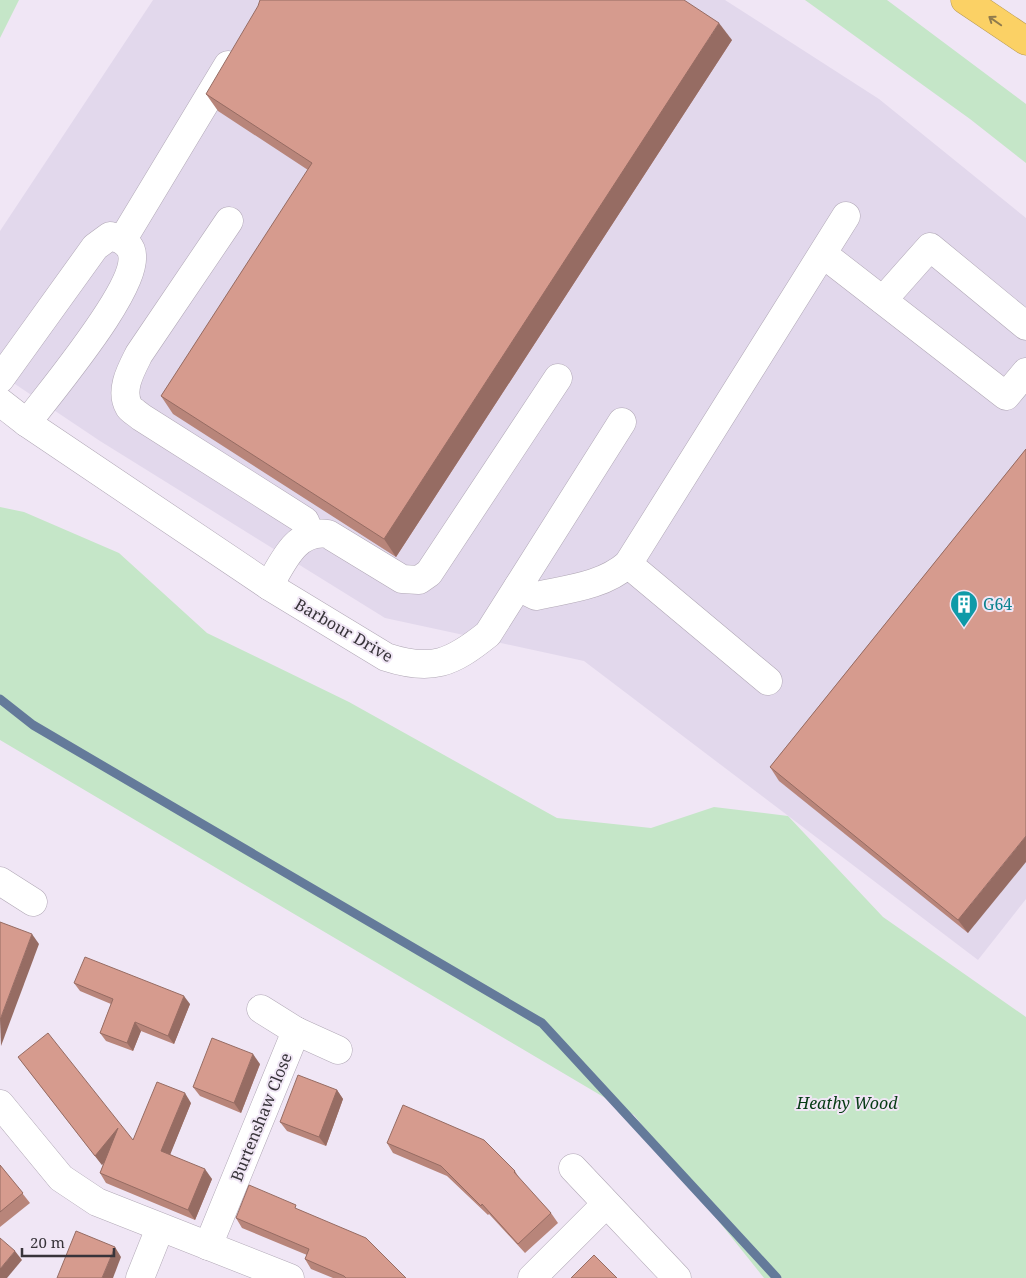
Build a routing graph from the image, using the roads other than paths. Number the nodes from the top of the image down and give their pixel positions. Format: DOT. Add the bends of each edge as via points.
graph roads {
  1 [pos="965,0"];
  2 [pos="242,41"];
  3 [pos="1026,41"];
  4 [pos="846,216"];
  5 [pos="229,222"];
  6 [pos="123,239"];
  7 [pos="823,254"];
  8 [pos="882,300"];
  9 [pos="1026,326"];
  10 [pos="1026,372"];
  11 [pos="558,378"];
  12 [pos="0,379"];
  13 [pos="0,402"];
  14 [pos="622,422"];
  15 [pos="27,423"];
  16 [pos="310,534"];
  17 [pos="628,564"];
  18 [pos="269,586"];
  19 [pos="518,587"];
  20 [pos="768,681"];
  21 [pos="0,881"];
  22 [pos="33,902"];
  23 [pos="261,1009"];
  24 [pos="296,1031"];
  25 [pos="338,1050"];
  26 [pos="0,1104"];
  27 [pos="573,1168"];
  28 [pos="606,1204"];
  29 [pos="160,1228"];
  30 [pos="208,1246"];
  31 [pos="140,1278"];
  32 [pos="290,1278"];
  33 [pos="532,1278"];
  34 [pos="677,1278"];
  3 -- 1 [label="highway, one-way"];
  2 -- 6 [label="street"];
  4 -- 7 [label="street"];
  5 -- 16 [label="street" via="139,354 128,375 126,393 129,406 141,417 305,521"];
  6 -- 12 [label="street" via="110,236 95,247"];
  6 -- 15 [label="street" via="131,250 132,264 126,284 93,336"];
  7 -- 8 [label="street"];
  7 -- 17 [label="street"];
  8 -- 9 [label="street" via="930,248"];
  8 -- 10 [label="street" via="1006,396"];
  11 -- 16 [label="street" via="429,573 419,580 402,579 328,534"];
  13 -- 15 [label="street, Barbour Drive"];
  14 -- 19 [label="street, Barbour Drive"];
  15 -- 18 [label="street, Barbour Drive"];
  16 -- 18 [label="street" via="292,548"];
  17 -- 19 [label="street" via="617,574 593,584 536,596"];
  17 -- 20 [label="street"];
  18 -- 19 [label="street, Barbour Drive" via="386,657 405,663 446,662 465,653 488,634"];
  21 -- 22 [label="street"];
  23 -- 24 [label="street"];
  24 -- 25 [label="street, Burtenshaw Close"];
  24 -- 30 [label="street, Burtenshaw Close"];
  26 -- 29 [label="street" via="61,1178 97,1202"];
  27 -- 28 [label="street"];
  28 -- 33 [label="street"];
  28 -- 34 [label="street"];
  29 -- 30 [label="street"];
  29 -- 31 [label="street"];
  30 -- 32 [label="street"];
}
